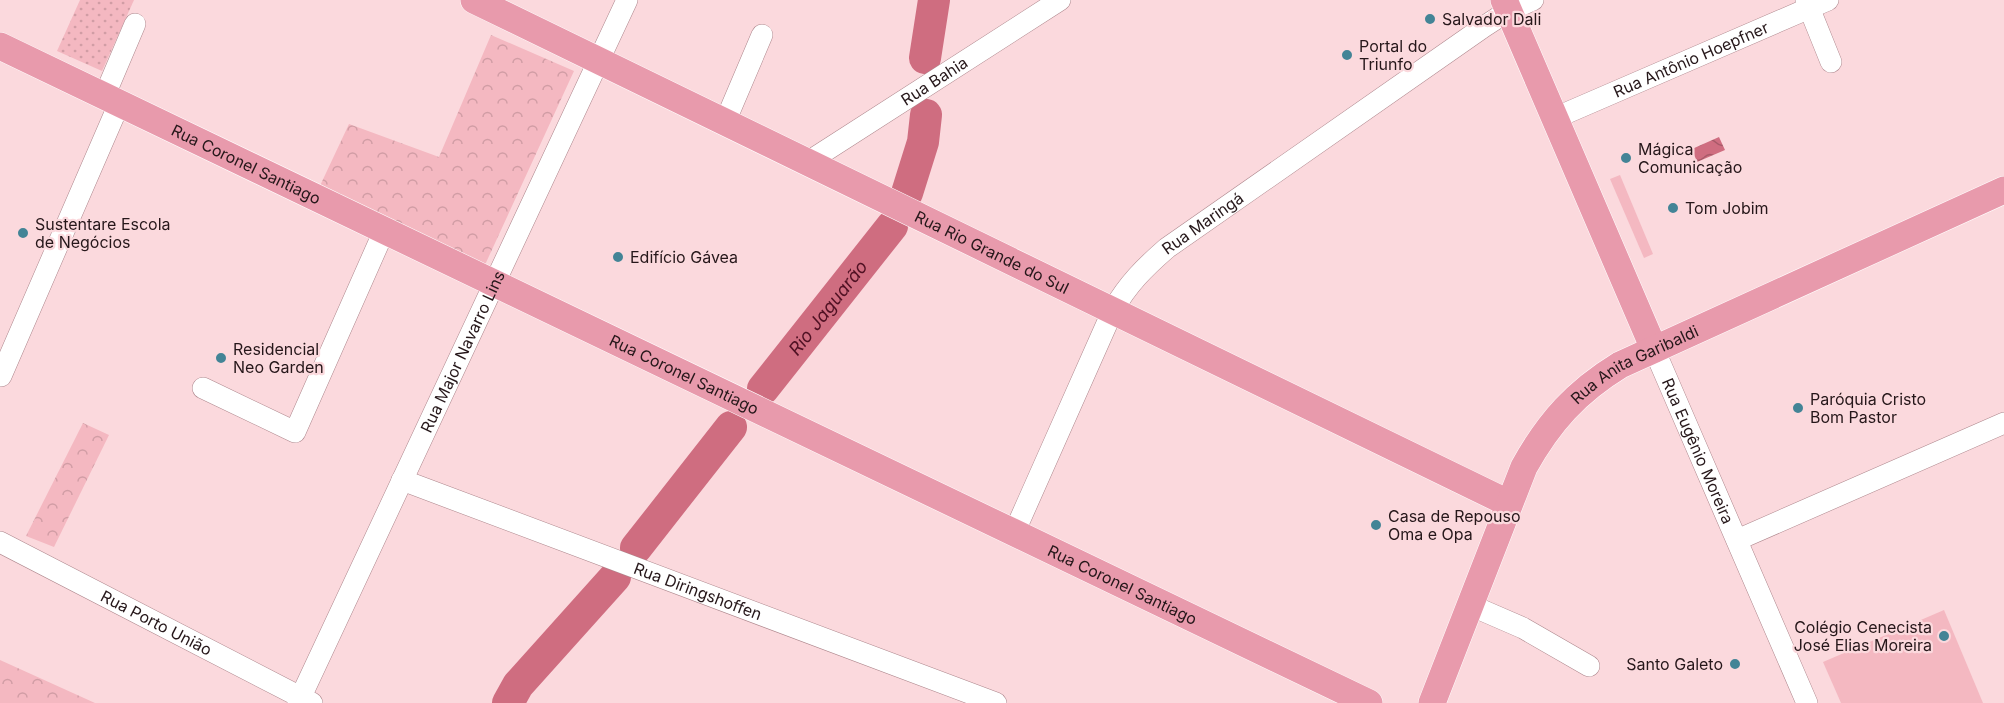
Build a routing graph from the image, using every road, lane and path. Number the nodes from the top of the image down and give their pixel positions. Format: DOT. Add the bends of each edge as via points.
graph roads {
  1 [pos="474,0"];
  2 [pos="627,0"];
  3 [pos="1060,0"];
  4 [pos="1533,0"];
  5 [pos="1814,3"];
  6 [pos="1506,5"];
  7 [pos="135,24"];
  8 [pos="762,35"];
  9 [pos="0,46"];
  10 [pos="599,60"];
  11 [pos="1831,62"];
  12 [pos="112,100"];
  13 [pos="1555,118"];
  14 [pos="725,122"];
  15 [pos="808,162"];
  16 [pos="2004,190"];
  17 [pos="384,231"];
  18 [pos="494,284"];
  19 [pos="1113,310"];
  20 [pos="1654,349"];
  21 [pos="1,376"];
  22 [pos="203,388"];
  23 [pos="2004,423"];
  24 [pos="402,480"];
  25 [pos="1509,503"];
  26 [pos="1014,533"];
  27 [pos="1737,540"];
  28 [pos="0,542"];
  29 [pos="1470,605"];
  30 [pos="1589,666"];
  31 [pos="304,701"];
  32 [pos="996,703"];
  33 [pos="1369,703"];
  34 [pos="1432,703"];
  35 [pos="1807,703"];
  1 -- 10 [label="main road, Rua Rio Grande do Sul"];
  2 -- 10 [label="street, Rua Major Navarro Lins"];
  3 -- 15 [label="street, Rua Bahia"];
  4 -- 6 [label="street, Rua Maringá"];
  5 -- 11 [label="street"];
  5 -- 13 [label="street, Rua Antônio Hoepfner"];
  6 -- 13 [label="main road, Rua Eugênio Moreira"];
  6 -- 19 [label="street, Rua Maringá" via="1167,248 1143,268"];
  7 -- 12 [label="street"];
  8 -- 14 [label="street"];
  9 -- 12 [label="main road, Rua Coronel Santiago"];
  10 -- 14 [label="main road, Rua Rio Grande do Sul"];
  10 -- 18 [label="street, Rua Major Navarro Lins"];
  12 -- 17 [label="main road, Rua Coronel Santiago"];
  12 -- 21 [label="street"];
  13 -- 20 [label="main road, Rua Eugênio Moreira"];
  14 -- 15 [label="main road, Rua Rio Grande do Sul"];
  15 -- 19 [label="main road, Rua Rio Grande do Sul"];
  16 -- 20 [label="main road, Rua Anita Garibaldi"];
  17 -- 18 [label="main road, Rua Coronel Santiago"];
  17 -- 22 [label="street" via="295,432"];
  18 -- 24 [label="street, Rua Major Navarro Lins"];
  18 -- 26 [label="main road, Rua Coronel Santiago"];
  19 -- 25 [label="main road, Rua Rio Grande do Sul"];
  19 -- 26 [label="street, Rua Maringá"];
  20 -- 25 [label="main road, Rua Anita Garibaldi" via="1620,365 1578,395 1556,418 1524,467"];
  20 -- 27 [label="street, Rua Eugênio Moreira"];
  23 -- 27 [label="street"];
  24 -- 31 [label="street, Rua Major Navarro Lins"];
  24 -- 32 [label="street, Rua Diringshoffen"];
  25 -- 29 [label="main road, Rua Anita Garibaldi"];
  26 -- 33 [label="main road, Rua Coronel Santiago"];
  27 -- 35 [label="street, Rua Eugênio Moreira"];
  28 -- 31 [label="street, Rua Porto União"];
  29 -- 30 [label="street" via="1523,628"];
  29 -- 34 [label="main road, Rua Anita Garibaldi"];
}
